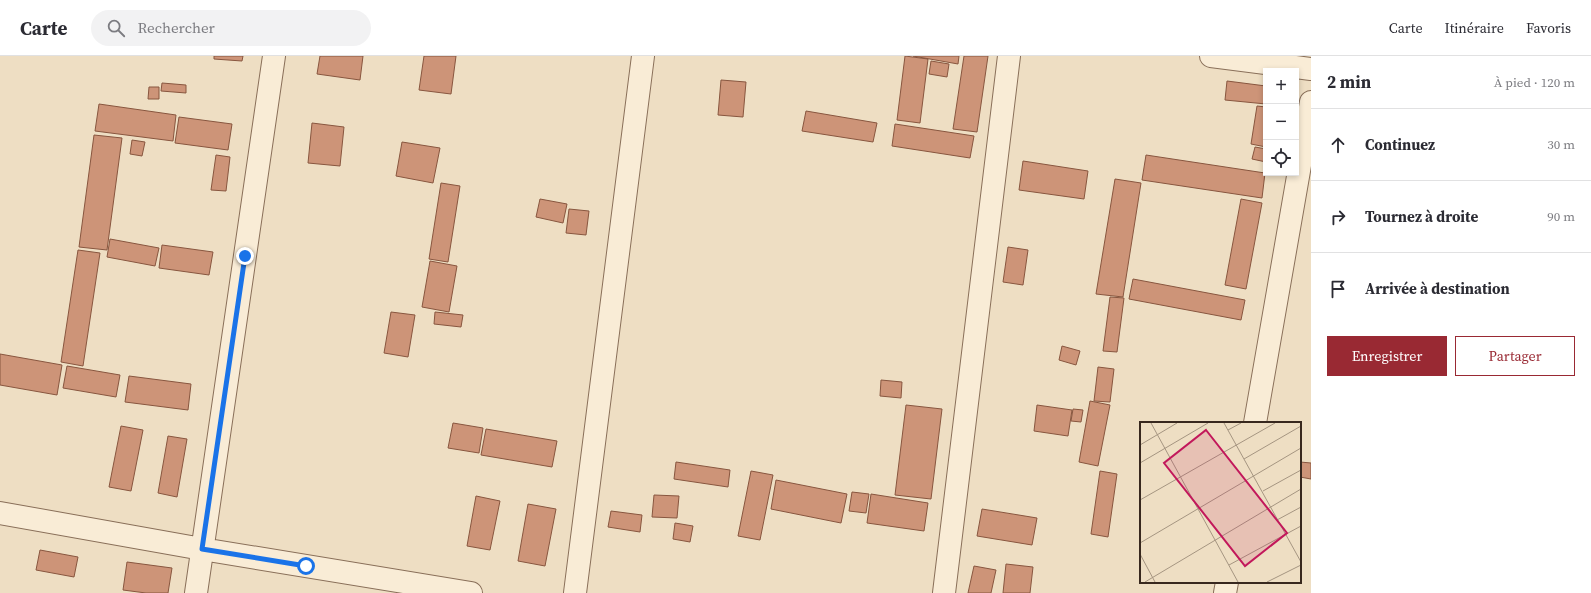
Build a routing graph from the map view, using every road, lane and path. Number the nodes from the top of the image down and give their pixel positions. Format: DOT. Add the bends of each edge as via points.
graph roads {
  1 [pos="274,56"];
  2 [pos="643,56"];
  3 [pos="1009,56"];
  4 [pos="1211,56"];
  5 [pos="1311,69"];
  6 [pos="1311,102"];
  7 [pos="1255,422"];
  8 [pos="0,514"];
  9 [pos="202,549"];
  10 [pos="1227,583"];
  11 [pos="196,593"];
  12 [pos="471,593"];
  13 [pos="575,593"];
  14 [pos="944,593"];
  15 [pos="1225,593"];
  1 -- 9 [label="street"];
  2 -- 13 [label="street"];
  3 -- 14 [label="street"];
  4 -- 5 [label="street"];
  6 -- 7 [label="street"];
  8 -- 9 [label="street"];
  9 -- 11 [label="street"];
  9 -- 12 [label="street"];
  10 -- 15 [label="street"];
}
